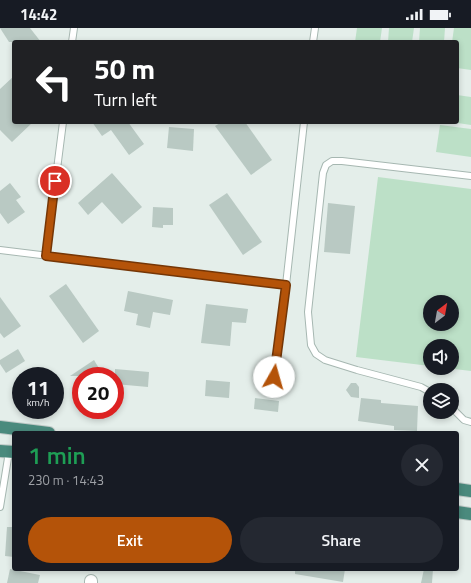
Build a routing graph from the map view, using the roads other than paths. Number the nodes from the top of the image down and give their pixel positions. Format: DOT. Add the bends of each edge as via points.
graph roads {
  1 [pos="74,28"];
  2 [pos="315,28"];
  3 [pos="72,40"];
  4 [pos="314,40"];
  5 [pos="62,124"];
  6 [pos="304,124"];
  7 [pos="471,176"];
  8 [pos="0,250"];
  9 [pos="46,256"];
  10 [pos="286,285"];
  11 [pos="274,377"];
  12 [pos="423,388"];
  13 [pos="459,415"];
  14 [pos="471,422"];
  15 [pos="0,427"];
  16 [pos="33,431"];
  17 [pos="8,452"];
  18 [pos="459,489"];
  19 [pos="471,491"];
  20 [pos="0,506"];
  21 [pos="459,512"];
  22 [pos="471,514"];
  1 -- 3 [label="lane"];
  2 -- 4 [label="lane"];
  5 -- 9 [label="lane"];
  6 -- 10 [label="lane"];
  7 -- 12 [label="lane" via="342,161 332,161 326,165 323,173 308,312 311,344 316,354 325,360"];
  8 -- 9 [label="lane"];
  9 -- 10 [label="lane"];
  10 -- 11 [label="lane"];
  13 -- 14 [label="lane"];
  15 -- 16 [label="highway"];
  17 -- 20 [label="lane"];
  18 -- 19 [label="highway"];
  21 -- 22 [label="highway"];
}
